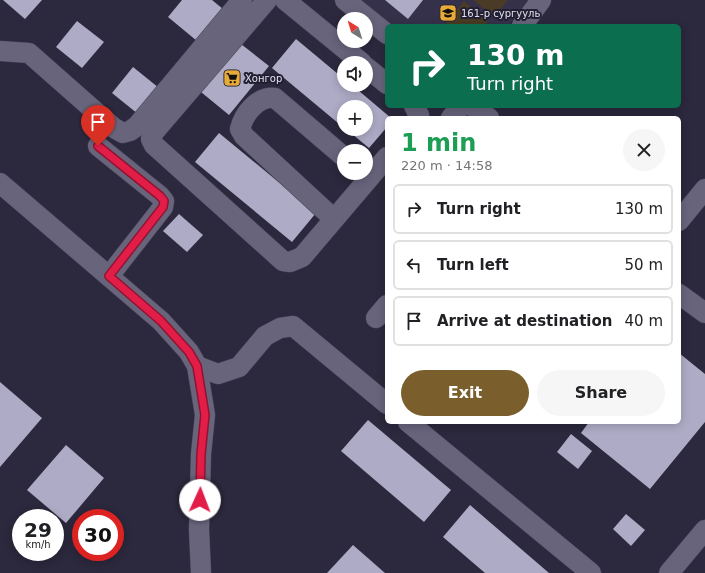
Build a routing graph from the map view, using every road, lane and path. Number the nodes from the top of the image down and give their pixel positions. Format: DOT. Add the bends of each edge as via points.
graph roads {
  1 [pos="242,0"];
  2 [pos="267,0"];
  3 [pos="285,0"];
  4 [pos="345,0"];
  5 [pos="541,0"];
  6 [pos="523,24"];
  7 [pos="385,32"];
  8 [pos="0,52"];
  9 [pos="353,56"];
  10 [pos="373,73"];
  11 [pos="385,82"];
  12 [pos="459,108"];
  13 [pos="475,108"];
  14 [pos="452,116"];
  15 [pos="486,116"];
  16 [pos="98,146"];
  17 [pos="337,151"];
  18 [pos="385,159"];
  19 [pos="373,169"];
  20 [pos="362,180"];
  21 [pos="0,184"];
  22 [pos="705,189"];
  23 [pos="681,218"];
  24 [pos="334,219"];
  25 [pos="109,276"];
  26 [pos="681,295"];
  27 [pos="705,313"];
  28 [pos="197,366"];
  29 [pos="385,402"];
  30 [pos="410,424"];
  31 [pos="705,530"];
  32 [pos="585,571"];
  33 [pos="201,573"];
  34 [pos="669,573"];
  1 -- 8 [label="street" via="137,126 123,133 114,128 29,53"];
  2 -- 24 [label="street" via="150,139 283,261 290,262 302,257"];
  3 -- 9 [label="street"];
  4 -- 7 [label="street"];
  5 -- 6 [label="street"];
  10 -- 11 [label="street"];
  12 -- 14 [label="street"];
  13 -- 15 [label="street"];
  16 -- 25 [label="street" via="164,201 163,207"];
  17 -- 24 [label="street" via="275,98 267,97 258,101 242,120 240,129 244,136"];
  18 -- 19 [label="street"];
  20 -- 24 [label="street"];
  21 -- 25 [label="street"];
  22 -- 23 [label="street"];
  25 -- 28 [label="street" via="161,321 189,352"];
  26 -- 27 [label="street"];
  28 -- 29 [label="street" via="218,374 238,367 265,336 280,328 292,326"];
  28 -- 33 [label="street" via="205,415 199,530"];
  30 -- 32 [label="street"];
  31 -- 34 [label="street"];
}
